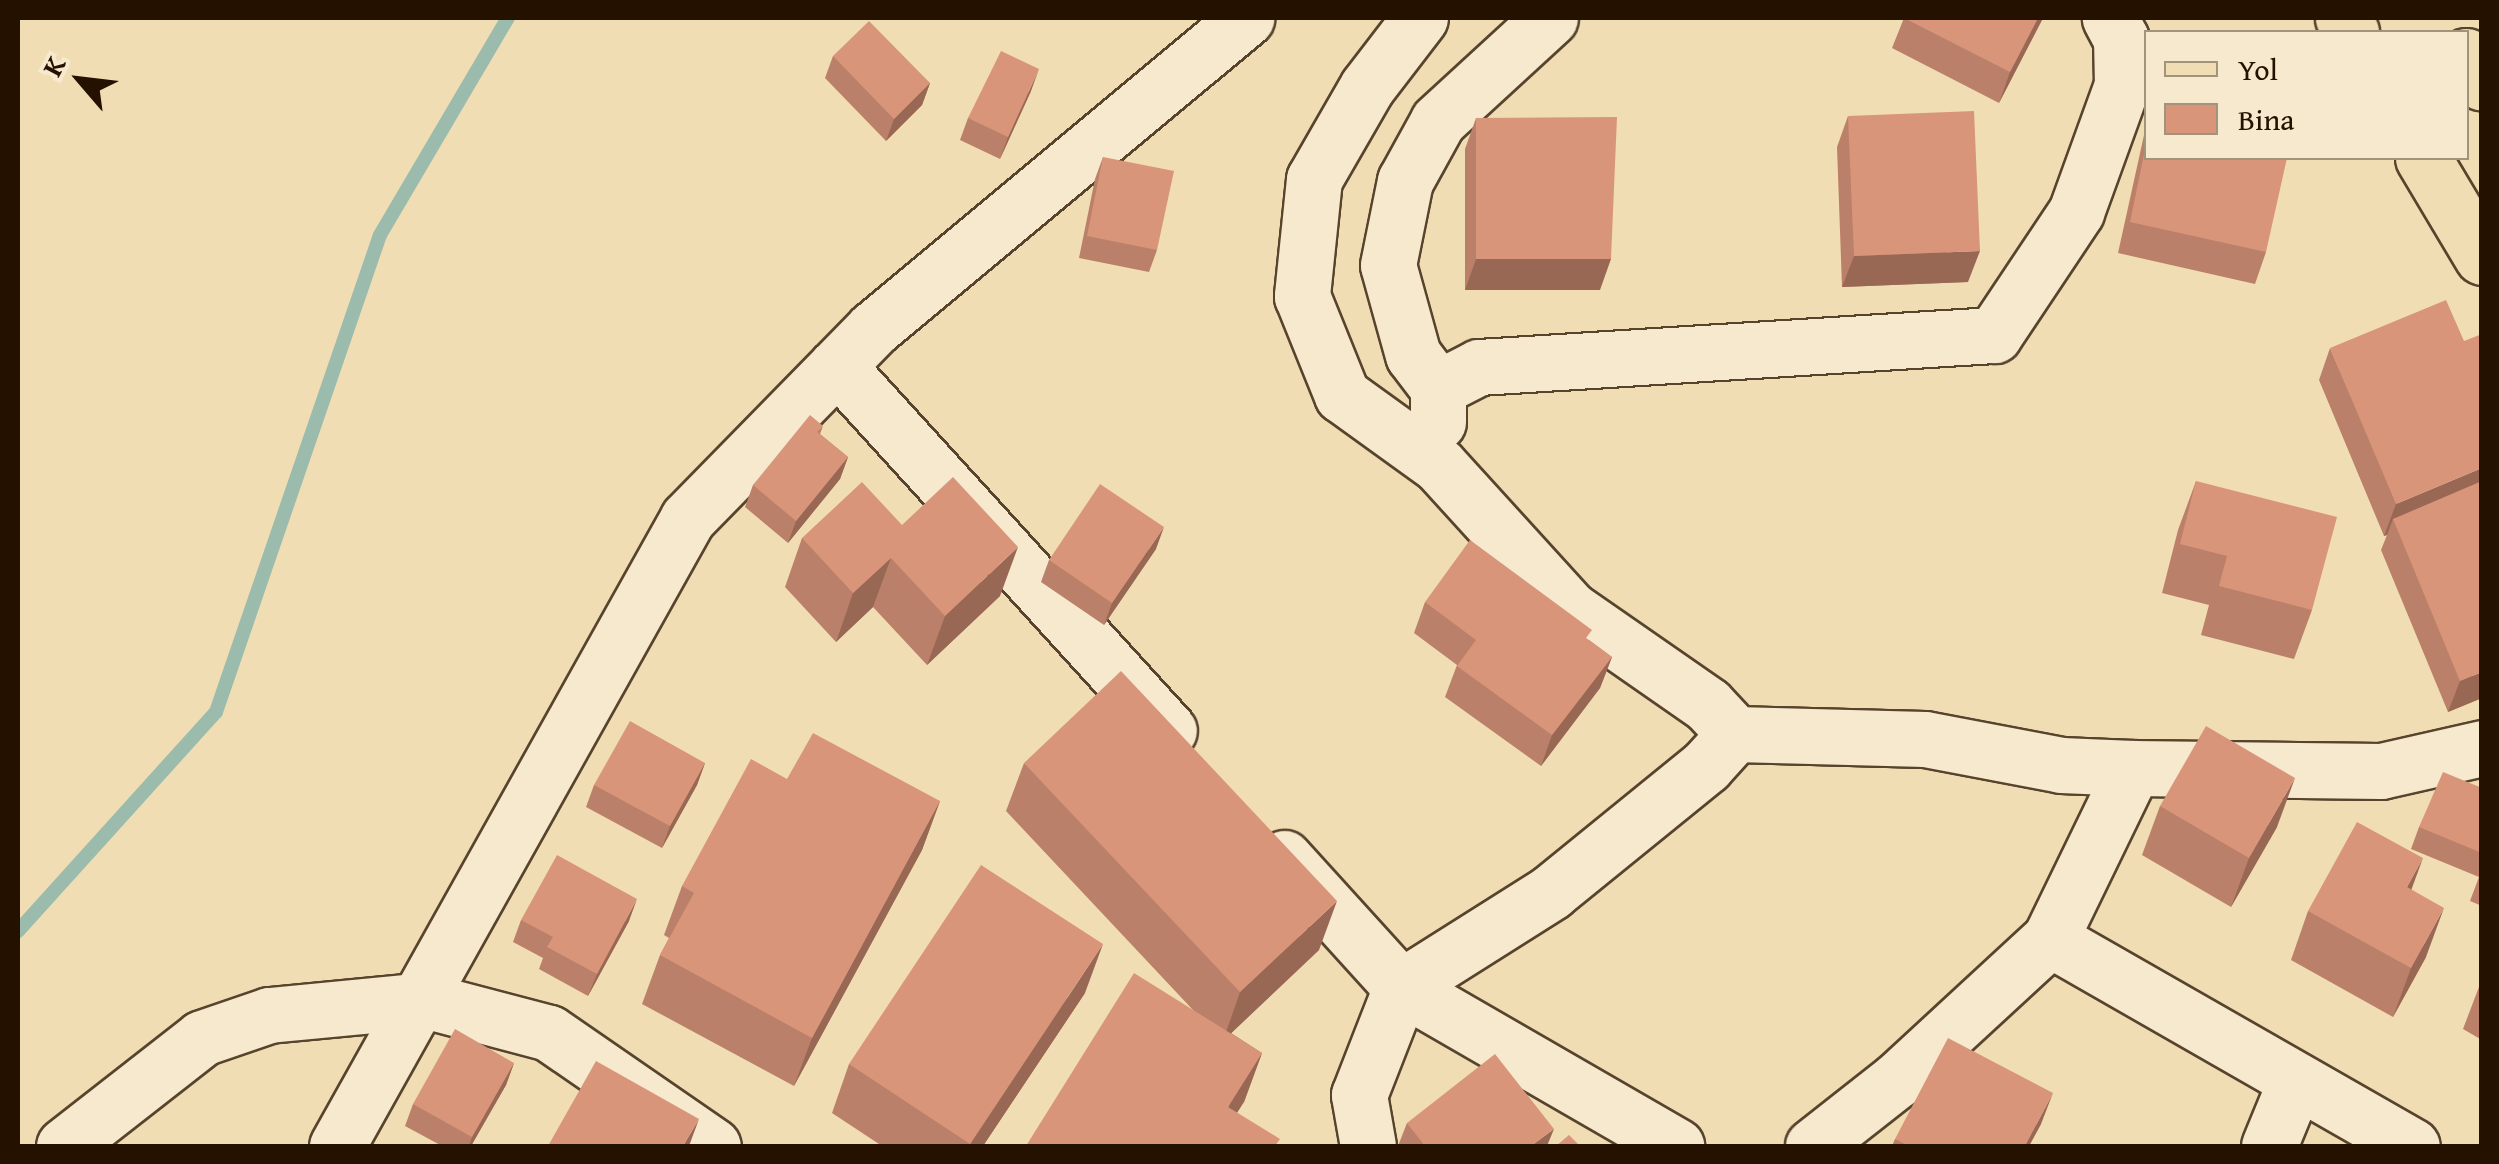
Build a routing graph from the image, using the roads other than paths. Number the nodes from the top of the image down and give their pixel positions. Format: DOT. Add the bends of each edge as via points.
graph roads {
  1 [pos="1246,18"];
  2 [pos="1420,18"];
  3 [pos="1550,18"];
  4 [pos="2110,18"];
  5 [pos="2469,61"];
  6 [pos="2482,83"];
  7 [pos="2424,160"];
  8 [pos="2482,257"];
  9 [pos="837,366"];
  10 [pos="1438,388"];
  11 [pos="1438,465"];
  12 [pos="1735,734"];
  13 [pos="2482,748"];
  14 [pos="1199,765"];
  15 [pos="2133,768"];
  16 [pos="1253,824"];
  17 [pos="2050,939"];
  18 [pos="1401,986"];
  19 [pos="424,1000"];
  20 [pos="2294,1084"];
  21 [pos="64,1146"];
  22 [pos="337,1146"];
  23 [pos="713,1146"];
  24 [pos="1368,1146"];
  25 [pos="1676,1146"];
  26 [pos="1814,1146"];
  27 [pos="2269,1146"];
  28 [pos="2412,1146"];
  1 -- 9 [label="street"];
  2 -- 11 [label="street" via="1366,87 1314,178 1302,296 1342,394"];
  3 -- 10 [label="street" via="1438,121 1405,181 1388,265 1413,355"];
  4 -- 10 [label="street" via="2121,38 2122,85 2083,194 1994,335 1479,367"];
  5 -- 6 [label="main road"];
  7 -- 8 [label="main road"];
  9 -- 14 [label="street"];
  9 -- 19 [label="street" via="688,518"];
  10 -- 11 [label="street"];
  11 -- 12 [label="street" via="1570,609 1708,705"];
  12 -- 15 [label="street" via="1925,739 2061,765"];
  12 -- 18 [label="street" via="1706,766 1551,892"];
  13 -- 15 [label="street" via="2381,771"];
  15 -- 17 [label="street"];
  16 -- 18 [label="street"];
  17 -- 20 [label="street"];
  17 -- 26 [label="street" via="1897,1080"];
  18 -- 24 [label="street" via="1359,1095"];
  18 -- 25 [label="street"];
  19 -- 21 [label="street" via="269,1015 202,1038"];
  19 -- 22 [label="street"];
  19 -- 23 [label="street" via="549,1033"];
  20 -- 27 [label="street"];
  20 -- 28 [label="street"];
}
